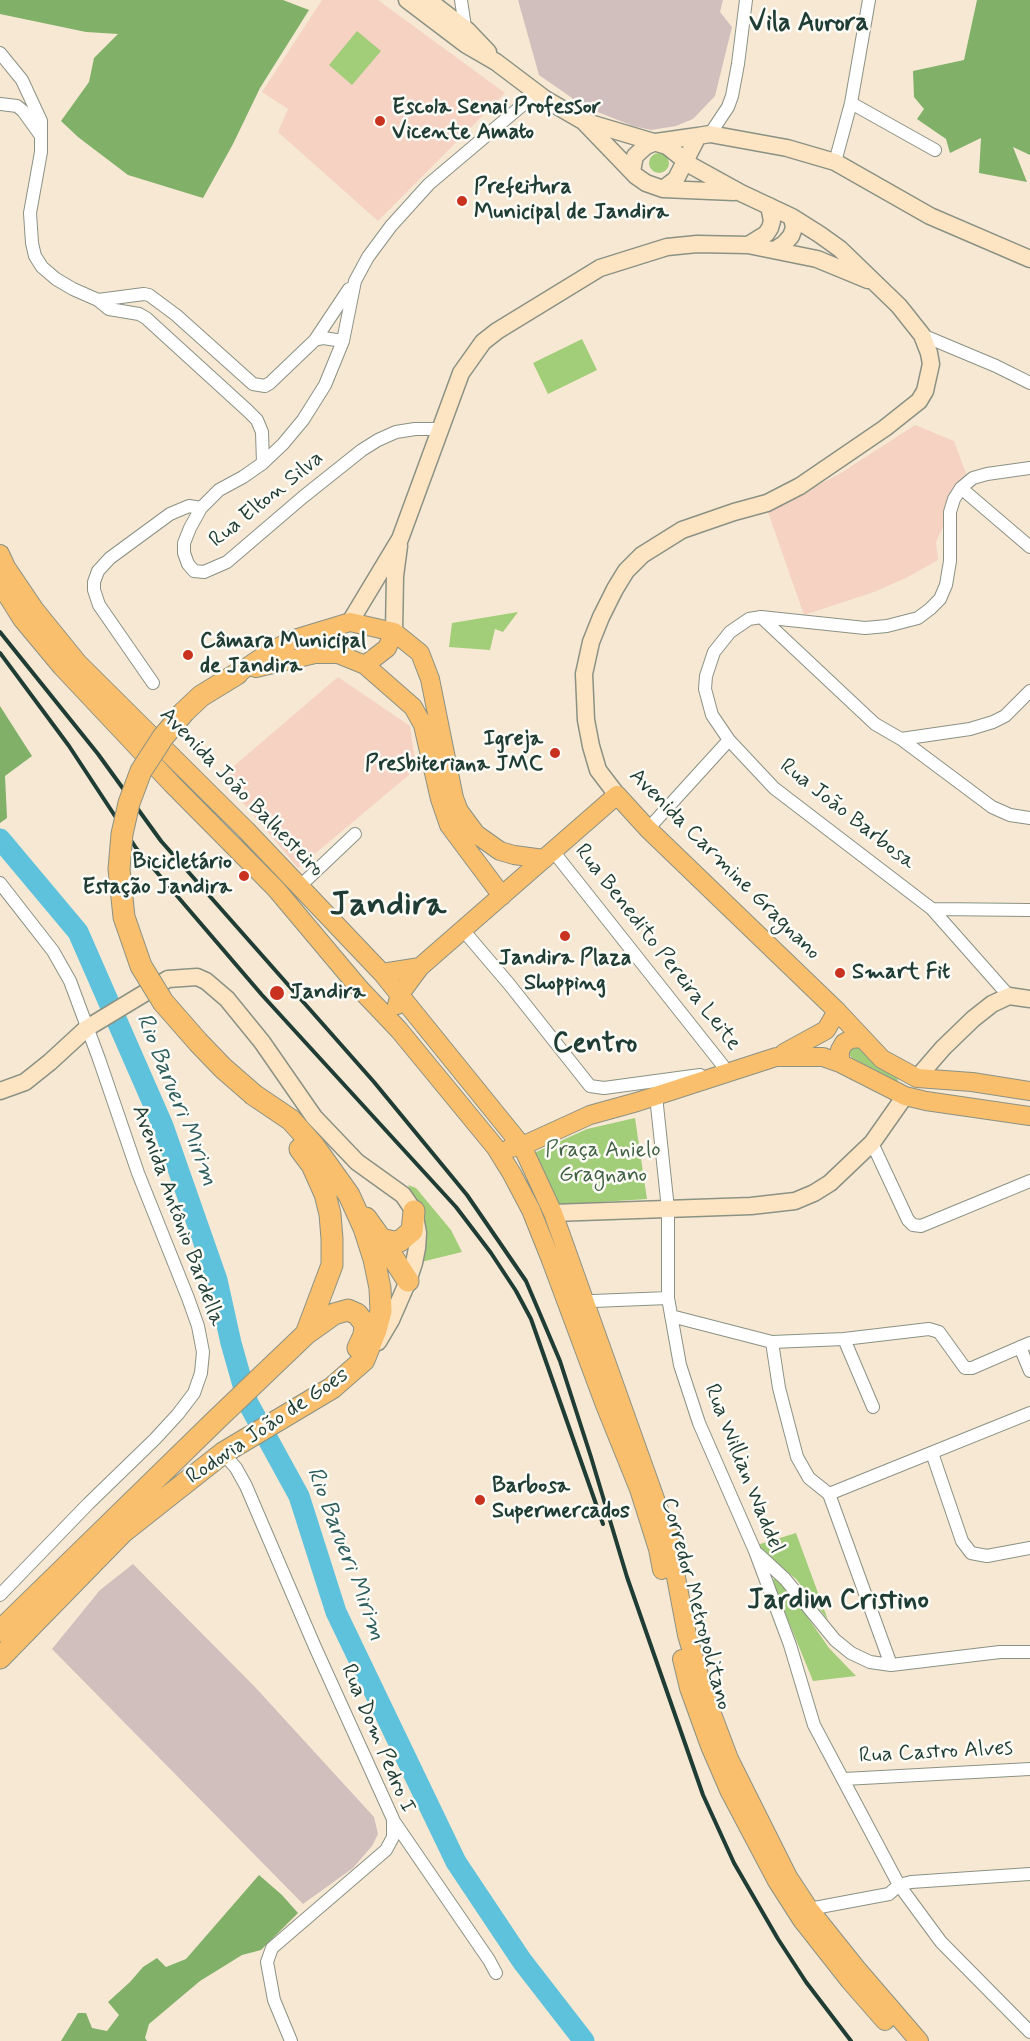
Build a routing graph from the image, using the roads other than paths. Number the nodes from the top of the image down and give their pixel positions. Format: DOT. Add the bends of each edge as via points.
graph roads {
  1 [pos="407,0"];
  2 [pos="428,0"];
  3 [pos="461,0"];
  4 [pos="746,0"];
  5 [pos="869,0"];
  6 [pos="466,37"];
  7 [pos="0,52"];
  8 [pos="538,92"];
  9 [pos="851,103"];
  10 [pos="0,104"];
  11 [pos="583,121"];
  12 [pos="704,135"];
  13 [pos="42,138"];
  14 [pos="656,142"];
  15 [pos="935,150"];
  16 [pos="686,162"];
  17 [pos="836,162"];
  18 [pos="632,171"];
  19 [pos="663,189"];
  20 [pos="741,193"];
  21 [pos="769,206"];
  22 [pos="792,217"];
  23 [pos="748,245"];
  24 [pos="775,250"];
  25 [pos="1030,259"];
  26 [pos="355,281"];
  27 [pos="874,283"];
  28 [pos="98,300"];
  29 [pos="922,335"];
  30 [pos="315,340"];
  31 [pos="343,341"];
  32 [pos="1030,383"];
  33 [pos="439,429"];
  34 [pos="263,463"];
  35 [pos="1030,468"];
  36 [pos="961,488"];
  37 [pos="201,508"];
  38 [pos="400,539"];
  39 [pos="1030,547"];
  40 [pos="0,554"];
  41 [pos="0,584"];
  42 [pos="761,617"];
  43 [pos="350,622"];
  44 [pos="394,632"];
  45 [pos="338,654"];
  46 [pos="365,664"];
  47 [pos="237,674"];
  48 [pos="153,683"];
  49 [pos="1030,691"];
  50 [pos="901,739"];
  51 [pos="729,740"];
  52 [pos="616,795"];
  53 [pos="1030,818"];
  54 [pos="648,829"];
  55 [pos="355,834"];
  56 [pos="549,855"];
  57 [pos="0,883"];
  58 [pos="299,886"];
  59 [pos="502,896"];
  60 [pos="932,909"];
  61 [pos="1030,910"];
  62 [pos="463,930"];
  63 [pos="420,967"];
  64 [pos="382,973"];
  65 [pos="400,994"];
  66 [pos="1009,996"];
  67 [pos="1030,999"];
  68 [pos="837,1011"];
  69 [pos="92,1025"];
  70 [pos="399,1030"];
  71 [pos="861,1038"];
  72 [pos="776,1057"];
  73 [pos="840,1063"];
  74 [pos="728,1072"];
  75 [pos="917,1078"];
  76 [pos="0,1090"];
  77 [pos="1030,1091"];
  78 [pos="656,1096"];
  79 [pos="905,1096"];
  80 [pos="262,1101"];
  81 [pos="1030,1116"];
  82 [pos="873,1143"];
  83 [pos="522,1146"];
  84 [pos="496,1148"];
  85 [pos="1030,1181"];
  86 [pos="349,1195"];
  87 [pos="668,1209"];
  88 [pos="414,1211"];
  89 [pos="553,1214"];
  90 [pos="381,1239"];
  91 [pos="408,1281"];
  92 [pos="668,1298"];
  93 [pos="594,1301"];
  94 [pos="671,1316"];
  95 [pos="306,1334"];
  96 [pos="844,1339"];
  97 [pos="772,1342"];
  98 [pos="1025,1345"];
  99 [pos="364,1360"];
  100 [pos="1030,1371"];
  101 [pos="346,1376"];
  102 [pos="873,1407"];
  103 [pos="1030,1413"];
  104 [pos="220,1416"];
  105 [pos="232,1448"];
  106 [pos="932,1453"];
  107 [pos="829,1494"];
  108 [pos="1030,1548"];
  109 [pos="755,1551"];
  110 [pos="0,1595"];
  111 [pos="1,1625"];
  112 [pos="1030,1652"];
  113 [pos="0,1658"];
  114 [pos="891,1665"];
  115 [pos="1030,1769"];
  116 [pos="844,1779"];
  117 [pos="393,1819"];
  118 [pos="755,1841"];
  119 [pos="1030,1874"];
  120 [pos="899,1886"];
  121 [pos="809,1908"];
  122 [pos="496,1973"];
  123 [pos="1030,2032"];
  124 [pos="291,2041"];
  125 [pos="902,2041"];
  126 [pos="919,2041"];
  1 -- 6 [label="street, Avenida Carmine Gragnano"];
  2 -- 6 [label="street, Avenida Carmine Gragnano"];
  3 -- 6 [label="street"];
  4 -- 12 [label="street" via="732,96 728,107"];
  5 -- 9 [label="street"];
  6 -- 8 [label="street, Avenida Carmine Gragnano"];
  7 -- 13 [label="street" via="31,97 41,121"];
  8 -- 11 [label="street, Avenida Carmine Gragnano"];
  8 -- 26 [label="street, Rua Elton Silva" via="410,203"];
  9 -- 15 [label="street"];
  9 -- 17 [label="street"];
  10 -- 13 [label="street" via="17,106"];
  11 -- 14 [label="street, Avenida Carmine Gragnano"];
  11 -- 18 [label="street, Avenida Carmine Gragnano"];
  12 -- 14 [label="street"];
  12 -- 16 [label="street"];
  12 -- 17 [label="street" via="787,148"];
  13 -- 28 [label="street" via="30,213 35,256 56,279"];
  14 -- 16 [label="street, Avenida Carmine Gragnano"];
  14 -- 18 [label="street" via="639,150"];
  16 -- 19 [label="street" via="676,179"];
  16 -- 20 [label="street, Avenida Carmine Gragnano"];
  17 -- 25 [label="street" via="930,216"];
  18 -- 19 [label="street, Avenida Carmine Gragnano" via="646,183"];
  19 -- 20 [label="street, Avenida Carmine Gragnano"];
  20 -- 21 [label="street, Avenida Carmine Gragnano"];
  21 -- 22 [label="street, Avenida Carmine Gragnano"];
  21 -- 23 [label="street" via="770,228"];
  22 -- 24 [label="street" via="791,236"];
  22 -- 27 [label="street, Avenida Carmine Gragnano" via="840,249"];
  23 -- 24 [label="street"];
  23 -- 33 [label="street" via="667,247 600,268 568,287 483,342 461,373"];
  24 -- 27 [label="street" via="836,265"];
  26 -- 30 [label="street"];
  26 -- 31 [label="street, Rua Elton Silva"];
  27 -- 29 [label="street, Avenida Carmine Gragnano"];
  28 -- 30 [label="street" via="149,296 259,386 270,383"];
  28 -- 34 [label="street" via="110,309 147,318 248,411 262,432"];
  29 -- 32 [label="street"];
  29 -- 52 [label="street, Avenida Carmine Gragnano" via="931,364 929,379 919,401 908,411 800,486 767,503 682,530 642,555 626,571 601,617 584,674 591,746 598,770"];
  30 -- 31 [label="street"];
  31 -- 34 [label="street, Rua Elton Silva" via="325,385 303,420"];
  33 -- 37 [label="street, Rua Elton Silva" via="396,432 378,440 226,562 204,572 194,571 184,553 186,537"];
  33 -- 38 [label="street"];
  34 -- 37 [label="street, Rua Elton Silva" via="219,490"];
  35 -- 36 [label="street" via="973,478"];
  36 -- 39 [label="street"];
  36 -- 42 [label="street" via="950,512 946,585 940,599 918,618 865,628"];
  37 -- 48 [label="street" via="189,506 170,514 110,558 94,582 99,605"];
  38 -- 43 [label="street"];
  38 -- 44 [label="street"];
  40 -- 58 [label="main road, Avenida João Balhesteiro" via="35,610 78,663"];
  41 -- 70 [label="main road, Avenida João Balhesteiro" via="22,619 62,667 276,889"];
  42 -- 50 [label="street" via="875,723"];
  42 -- 51 [label="street, Rua João Barbosa" via="748,619 730,632 714,652 706,676 712,715"];
  43 -- 44 [label="main road"];
  43 -- 45 [label="main road"];
  43 -- 47 [label="main road" via="294,639"];
  44 -- 46 [label="main road" via="387,648"];
  44 -- 56 [label="main road" via="420,653 430,679 459,811 476,834 500,851"];
  45 -- 46 [label="main road"];
  45 -- 47 [label="main road" via="299,657"];
  46 -- 59 [label="main road" via="413,706 423,725 449,825"];
  47 -- 80 [label="highway, bridge" via="201,696 184,712 141,771 129,802 119,869 124,917 141,966 163,1002 204,1049"];
  49 -- 50 [label="street" via="993,723"];
  50 -- 53 [label="street" via="992,807"];
  51 -- 54 [label="street"];
  51 -- 60 [label="street, Rua João Barbosa" via="798,808"];
  52 -- 54 [label="main road, Avenida Carmine Gragnano"];
  52 -- 56 [label="main road"];
  54 -- 68 [label="main road, Avenida Carmine Gragnano"];
  55 -- 58 [label="street"];
  56 -- 59 [label="main road"];
  56 -- 74 [label="street, Rua Benedito Pereira Leite"];
  57 -- 69 [label="street, Avenida Antônio Bardella" via="53,951"];
  58 -- 64 [label="main road, Avenida João Balhesteiro"];
  59 -- 62 [label="main road"];
  60 -- 61 [label="street"];
  60 -- 66 [label="street, Rua João Barbosa"];
  62 -- 63 [label="main road"];
  62 -- 74 [label="street" via="590,1086 604,1088"];
  63 -- 64 [label="main road"];
  63 -- 65 [label="main road"];
  64 -- 65 [label="main road, Avenida João Balhesteiro"];
  65 -- 70 [label="main road" via="396,1017"];
  65 -- 83 [label="main road, Avenida João Balhesteiro"];
  66 -- 67 [label="street"];
  66 -- 75 [label="street" via="974,1018"];
  68 -- 71 [label="main road, Avenida Carmine Gragnano"];
  68 -- 72 [label="main road" via="826,1030"];
  69 -- 76 [label="street" via="26,1082"];
  69 -- 88 [label="street" via="168,979 197,977 206,981 227,999 262,1042 314,1117 357,1162 403,1195"];
  69 -- 110 [label="street, Avenida Antônio Bardella" via="138,1173 197,1323 203,1352 201,1373 194,1393 155,1439"];
  70 -- 84 [label="main road, Avenida João Balhesteiro"];
  71 -- 73 [label="main road" via="844,1043"];
  71 -- 75 [label="main road, Avenida Carmine Gragnano" via="882,1059"];
  72 -- 73 [label="main road" via="805,1055"];
  72 -- 74 [label="main road"];
  73 -- 79 [label="main road"];
  74 -- 78 [label="main road"];
  75 -- 77 [label="main road"];
  78 -- 83 [label="main road" via="590,1115"];
  78 -- 87 [label="street, Rua Willian Waddel"];
  79 -- 81 [label="main road"];
  79 -- 82 [label="street"];
  80 -- 86 [label="highway, Rodovia João de Goes" via="291,1120"];
  80 -- 95 [label="highway, Rodovia João de Goes" via="312,1165 330,1214 332,1265"];
  82 -- 85 [label="street" via="913,1225 921,1226"];
  82 -- 87 [label="street" via="830,1184 795,1201"];
  83 -- 84 [label="main road"];
  83 -- 89 [label="main road, Avenida João Balhesteiro"];
  84 -- 118 [label="main road, Corredor Metropolitano" via="531,1210 639,1489 658,1549 689,1688 729,1790"];
  86 -- 90 [label="highway"];
  86 -- 99 [label="highway, Rodovia João de Goes" via="364,1228 380,1288 381,1311"];
  87 -- 89 [label="street"];
  87 -- 92 [label="street, Rua Willian Waddel"];
  88 -- 90 [label="highway" via="412,1231 400,1241"];
  88 -- 91 [label="street" via="417,1248"];
  89 -- 121 [label="main road, Avenida João Balhesteiro" via="668,1535 687,1635 705,1698 733,1768 788,1877"];
  90 -- 91 [label="highway"];
  91 -- 99 [label="street" via="391,1320"];
  92 -- 93 [label="street"];
  92 -- 94 [label="street, Rua Willian Waddel"];
  94 -- 97 [label="street"];
  94 -- 109 [label="street, Rua Willian Waddel" via="687,1389"];
  95 -- 101 [label="highway" via="334,1314 348,1310 357,1314 365,1324 364,1335"];
  95 -- 104 [label="highway, Rodovia João de Goes"];
  96 -- 97 [label="street"];
  96 -- 98 [label="street" via="929,1329 939,1332 965,1368"];
  96 -- 102 [label="street"];
  97 -- 107 [label="street" via="797,1458 810,1478"];
  98 -- 100 [label="street"];
  99 -- 101 [label="highway, Rodovia João de Goes"];
  101 -- 105 [label="highway, Rodovia João de Goes"];
  103 -- 106 [label="street"];
  104 -- 105 [label="highway" via="213,1432 215,1444"];
  104 -- 111 [label="highway, Rodovia João de Goes"];
  105 -- 113 [label="highway, Rodovia João de Goes" via="123,1532"];
  105 -- 117 [label="street, Rua Dom Pedro I" via="236,1468"];
  106 -- 107 [label="street"];
  106 -- 108 [label="street" via="962,1541 971,1553 987,1556"];
  107 -- 114 [label="street"];
  109 -- 114 [label="street" via="785,1579 835,1640 870,1662"];
  109 -- 116 [label="street, Rua Willian Waddel" via="814,1725"];
  112 -- 114 [label="street"];
  115 -- 116 [label="street, Rua Castro Alves"];
  116 -- 120 [label="street, Rua Willian Waddel"];
  117 -- 122 [label="street"];
  117 -- 124 [label="street, Rua Dom Pedro I" via="393,1837 386,1850 272,1948 267,1962 274,2000"];
  118 -- 121 [label="main road" via="792,1894"];
  118 -- 125 [label="main road, Corredor Metropolitano" via="802,1920"];
  119 -- 120 [label="street"];
  120 -- 121 [label="street" via="889,1894"];
  120 -- 123 [label="street, Rua Willian Waddel" via="941,1942"];
  121 -- 126 [label="main road"];
}
